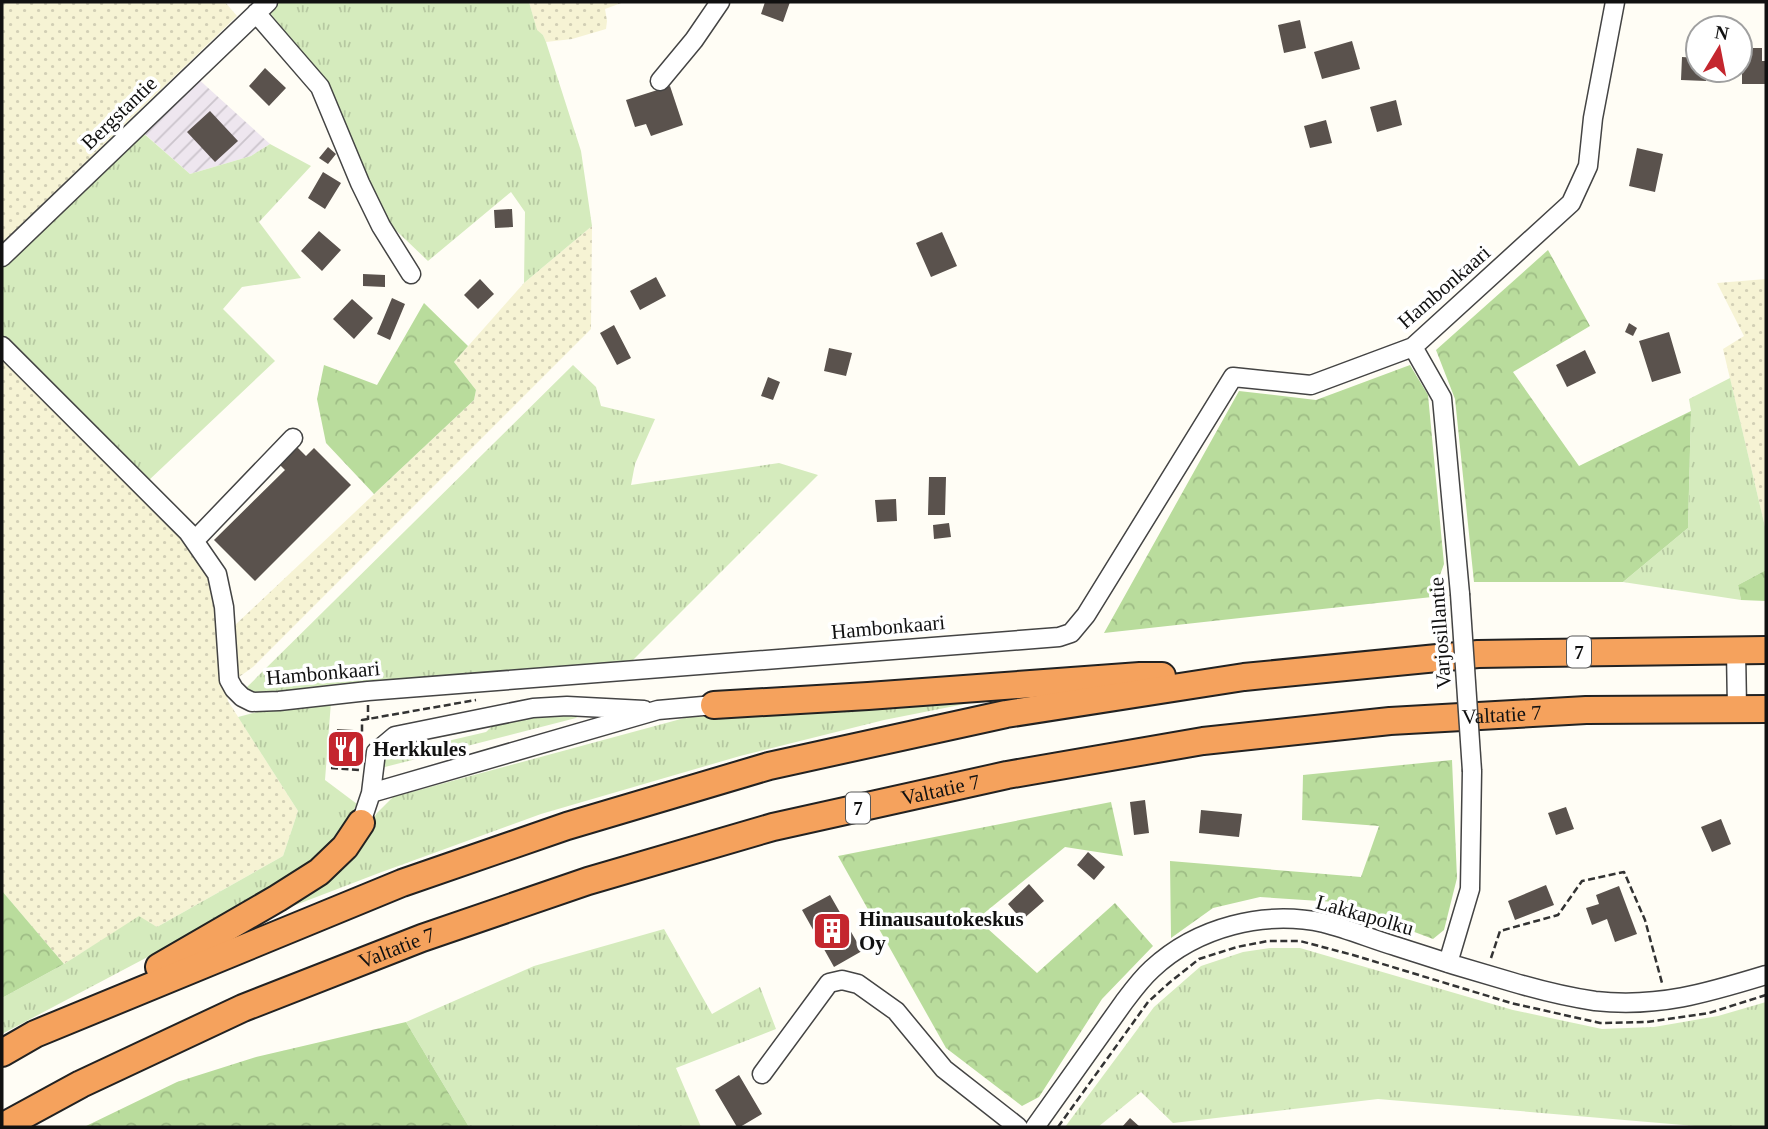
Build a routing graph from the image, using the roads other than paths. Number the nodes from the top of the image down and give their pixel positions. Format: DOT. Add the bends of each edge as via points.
graph roads {
  1 [pos="720,2"];
  2 [pos="1615,2"];
  3 [pos="262,7"];
  4 [pos="660,81"];
  5 [pos="2,257"];
  6 [pos="411,274"];
  7 [pos="2,346"];
  8 [pos="1413,347"];
  9 [pos="293,438"];
  10 [pos="195,540"];
  11 [pos="1736,650"];
  12 [pos="1766,650"];
  13 [pos="1244,677"];
  14 [pos="714,705"];
  15 [pos="1737,708"];
  16 [pos="1766,709"];
  17 [pos="658,710"];
  18 [pos="1468,716"];
  19 [pos="371,793"];
  20 [pos="360,823"];
  21 [pos="1448,963"];
  22 [pos="1766,975"];
  23 [pos="35,1034"];
  24 [pos="2,1053"];
  25 [pos="762,1074"];
  26 [pos="2,1127"];
  27 [pos="1018,1127"];
  28 [pos="1035,1127"];
  1 -- 4 [label="street"];
  2 -- 8 [label="street, Hambonkaari" via="1588,166 1571,203"];
  3 -- 5 [label="street, Bergstantie"];
  3 -- 6 [label="street" via="320,87 360,183"];
  7 -- 10 [label="street, Hambonkaari"];
  8 -- 10 [label="street, Hambonkaari" via="1311,385 1233,377 1086,615 1071,633 1059,637 252,702 234,690 229,680 217,574"];
  8 -- 18 [label="street, Varjosillantie, bridge" via="1442,398"];
  9 -- 10 [label="street"];
  11 -- 12 [label="highway, 7"];
  11 -- 13 [label="highway, 7" via="1478,654"];
  11 -- 15 [label="street"];
  13 -- 14 [label="highway" via="1140,676"];
  13 -- 23 [label="highway, 7" via="1006,714 756,770 567,826 402,883"];
  14 -- 17 [label="street"];
  15 -- 16 [label="highway, Valtatie 7 / 7"];
  15 -- 18 [label="highway, Valtatie 7 / 7"];
  17 -- 19 [label="street"];
  17 -- 19 [label="street" via="534,708 395,736 376,752"];
  18 -- 21 [label="street, Varjosillantie, bridge" via="1471,888"];
  18 -- 26 [label="highway, Valtatie 7 / 7" via="1203,741 1007,775 773,827 588,881 422,938 243,1008 81,1084"];
  19 -- 20 [label="street"];
  20 -- 23 [label="highway" via="345,847 319,872"];
  21 -- 22 [label="street, Lakkapolku" via="1539,990 1620,1003 1703,994"];
  21 -- 28 [label="street, Lakkapolku" via="1324,923 1266,919 1213,931 1170,955 1139,982"];
  23 -- 24 [label="highway, 7"];
  25 -- 27 [label="street" via="829,983 842,980 858,984 896,1011 944,1069"];
}
